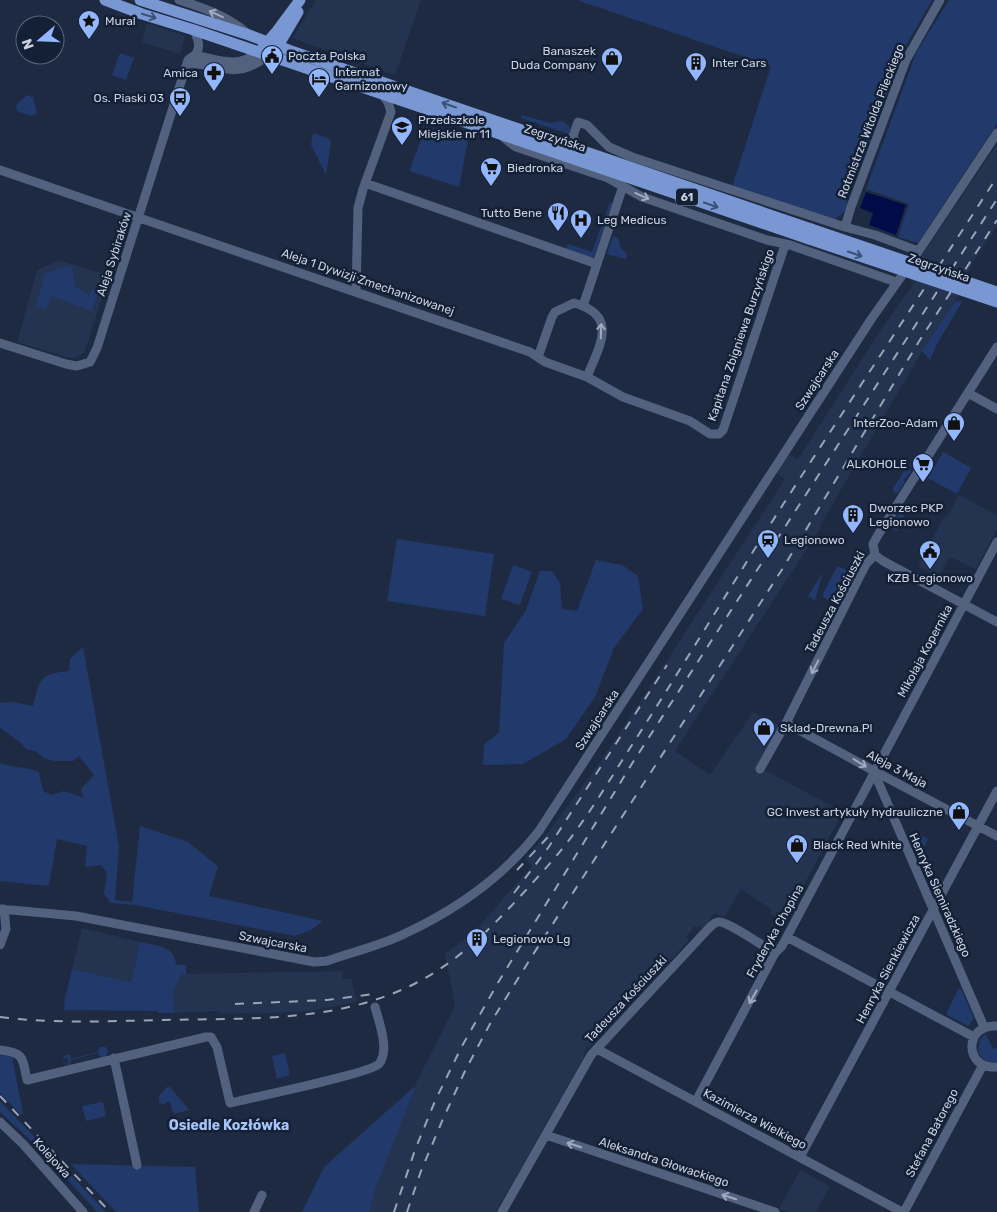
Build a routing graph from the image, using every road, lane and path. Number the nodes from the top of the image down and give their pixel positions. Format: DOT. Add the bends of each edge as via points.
graph roads {
  1 [pos="105,0"];
  2 [pos="140,0"];
  3 [pos="179,0"];
  4 [pos="300,0"];
  5 [pos="305,0"];
  6 [pos="940,0"];
  7 [pos="194,30"];
  8 [pos="249,35"];
  9 [pos="273,44"];
  10 [pos="263,54"];
  11 [pos="195,55"];
  12 [pos="187,64"];
  13 [pos="382,94"];
  14 [pos="409,104"];
  15 [pos="391,112"];
  16 [pos="997,133"];
  17 [pos="502,136"];
  18 [pos="573,136"];
  19 [pos="558,142"];
  20 [pos="578,150"];
  21 [pos="0,170"];
  22 [pos="365,183"];
  23 [pos="623,186"];
  24 [pos="138,217"];
  25 [pos="845,227"];
  26 [pos="810,234"];
  27 [pos="787,245"];
  28 [pos="918,251"];
  29 [pos="596,264"];
  30 [pos="896,282"];
  31 [pos="356,291"];
  32 [pos="997,292"];
  33 [pos="997,302"];
  34 [pos="583,306"];
  35 [pos="0,343"];
  36 [pos="997,348"];
  37 [pos="538,357"];
  38 [pos="587,378"];
  39 [pos="968,394"];
  40 [pos="997,409"];
  41 [pos="719,434"];
  42 [pos="997,542"];
  43 [pos="875,554"];
  44 [pos="964,604"];
  45 [pos="997,622"];
  46 [pos="786,723"];
  47 [pos="760,769"];
  48 [pos="876,772"];
  49 [pos="997,792"];
  50 [pos="978,826"];
  51 [pos="997,836"];
  52 [pos="933,911"];
  53 [pos="2,914"];
  54 [pos="787,937"];
  55 [pos="0,945"];
  56 [pos="775,953"];
  57 [pos="889,991"];
  58 [pos="375,1007"];
  59 [pos="997,1026"];
  60 [pos="984,1027"];
  61 [pos="974,1036"];
  62 [pos="597,1048"];
  63 [pos="0,1050"];
  64 [pos="114,1058"];
  65 [pos="982,1065"];
  66 [pos="997,1067"];
  67 [pos="696,1101"];
  68 [pos="0,1122"];
  69 [pos="546,1135"];
  70 [pos="800,1158"];
  71 [pos="137,1165"];
  72 [pos="262,1195"];
  73 [pos="83,1212"];
  74 [pos="254,1212"];
  75 [pos="502,1212"];
  76 [pos="775,1212"];
  77 [pos="903,1212"];
  1 -- 7 [label="main road, Zegrzyńska / 61, one-way"];
  2 -- 8 [label="main road, Zegrzyńska / 61"];
  8 -- 3 [label="street, one-way" via="218,14"];
  4 -- 9 [label="main road"];
  5 -- 9 [label="main road"];
  6 -- 25 [label="street, Rotmistrza Witolda Pileckiego" via="906,60"];
  7 -- 10 [label="main road, Zegrzyńska / 61"];
  7 -- 11 [label="street" via="199,45"];
  8 -- 9 [label="main road, Zegrzyńska / 61"];
  9 -- 10 [label="main road"];
  19 -- 9 [label="main road, Zegrzyńska / 61, one-way"];
  10 -- 11 [label="street" via="242,62"];
  10 -- 12 [label="street" via="248,68 240,70"];
  10 -- 13 [label="main road, Zegrzyńska / 61"];
  11 -- 12 [label="street, Aleja Sybiraków"];
  12 -- 24 [label="street, Aleja Sybiraków"];
  13 -- 14 [label="main road, Zegrzyńska / 61"];
  13 -- 15 [label="street"];
  14 -- 15 [label="street"];
  14 -- 17 [label="main road, Zegrzyńska / 61"];
  15 -- 22 [label="street"];
  16 -- 28 [label="street, Szwajcarska"];
  17 -- 23 [label="street" via="530,153 608,178"];
  17 -- 26 [label="main road, Zegrzyńska / 61, one-way"];
  18 -- 19 [label="street"];
  18 -- 20 [label="street"];
  18 -- 25 [label="street" via="578,122 582,123 609,147 632,157"];
  19 -- 20 [label="main road, Zegrzyńska / 61"];
  20 -- 26 [label="main road, Zegrzyńska / 61"];
  21 -- 24 [label="street, Aleja 1 Dywizji Zmechanizowanej"];
  22 -- 29 [label="street"];
  22 -- 31 [label="street" via="357,217"];
  23 -- 27 [label="street, one-way" via="642,197"];
  23 -- 29 [label="street"];
  24 -- 31 [label="street, Aleja 1 Dywizji Zmechanizowanej"];
  24 -- 35 [label="street, Aleja Sybiraków" via="90,362 77,366"];
  25 -- 28 [label="street"];
  26 -- 32 [label="main road, Zegrzyńska / 61, bridge"];
  26 -- 33 [label="main road, Zegrzyńska / 61, one-way, bridge"];
  27 -- 30 [label="street"];
  27 -- 41 [label="street, Kapitana Zbigniewa Burzyńskigo"];
  28 -- 30 [label="street, Szwajcarska"];
  29 -- 34 [label="street"];
  30 -- 53 [label="street, Szwajcarska" via="539,831 467,899 405,934 327,961 314,962 76,916"];
  31 -- 37 [label="street, Aleja 1 Dywizji Zmechanizowanej"];
  34 -- 37 [label="street" via="574,303 555,312"];
  38 -- 34 [label="street, one-way" via="603,328 595,312"];
  36 -- 39 [label="street, Tadeusza Kościuszki"];
  37 -- 38 [label="street, Aleja 1 Dywizji Zmechanizowanej"];
  38 -- 41 [label="street, Aleja 1 Dywizji Zmechanizowanej" via="623,397 690,421 710,434"];
  39 -- 40 [label="street"];
  39 -- 43 [label="street, Tadeusza Kościuszki" via="878,535 873,544"];
  42 -- 44 [label="street, Mikołaja Kopernika"];
  43 -- 44 [label="street"];
  43 -- 46 [label="street, Tadeusza Kościuszki, one-way" via="866,564"];
  44 -- 45 [label="street"];
  44 -- 48 [label="street, Mikołaja Kopernika"];
  46 -- 47 [label="street, Tadeusza Kościuszki"];
  46 -- 48 [label="street, Aleja 3 Maja, one-way"];
  48 -- 50 [label="street, Aleja 3 Maja"];
  48 -- 52 [label="street, Henryka Siemiradzkiego" via="876,779"];
  48 -- 54 [label="street, Fryderyka Chopina"];
  49 -- 50 [label="street, Henryka Sienkiewicza"];
  50 -- 51 [label="street, Aleja 3 Maja"];
  50 -- 52 [label="street, Henryka Sienkiewicza"];
  52 -- 57 [label="street, Henryka Sienkiewicza"];
  52 -- 60 [label="street, Henryka Siemiradzkiego"];
  53 -- 55 [label="street" via="6,930"];
  54 -- 56 [label="street, Fryderyka Chopina"];
  54 -- 57 [label="street"];
  56 -- 62 [label="street, Tadeusza Kościuszki" via="729,926 719,922 713,924"];
  56 -- 67 [label="street, Fryderyka Chopina, one-way"];
  57 -- 61 [label="street"];
  57 -- 70 [label="street, Henryka Sienkiewicza"];
  58 -- 64 [label="street" via="383,1038 382,1058 377,1066 230,1103 217,1047 211,1037"];
  59 -- 60 [label="street"];
  60 -- 61 [label="street"];
  61 -- 65 [label="street" via="974,1056"];
  62 -- 67 [label="street, Kazimierza Wielkiego"];
  62 -- 69 [label="street, Tadeusza Kościuszki"];
  63 -- 64 [label="street" via="21,1056 27,1080"];
  64 -- 71 [label="street"];
  65 -- 66 [label="street"];
  65 -- 77 [label="street, Stefana Batorego"];
  67 -- 70 [label="street, Kazimierza Wielkiego"];
  68 -- 73 [label="street, Kolejowa"];
  69 -- 75 [label="street, Tadeusza Kościuszki"];
  76 -- 69 [label="street, Aleksandra Głowackiego, one-way"];
  70 -- 77 [label="street, Kazimierza Wielkiego"];
  72 -- 74 [label="street"];
}
